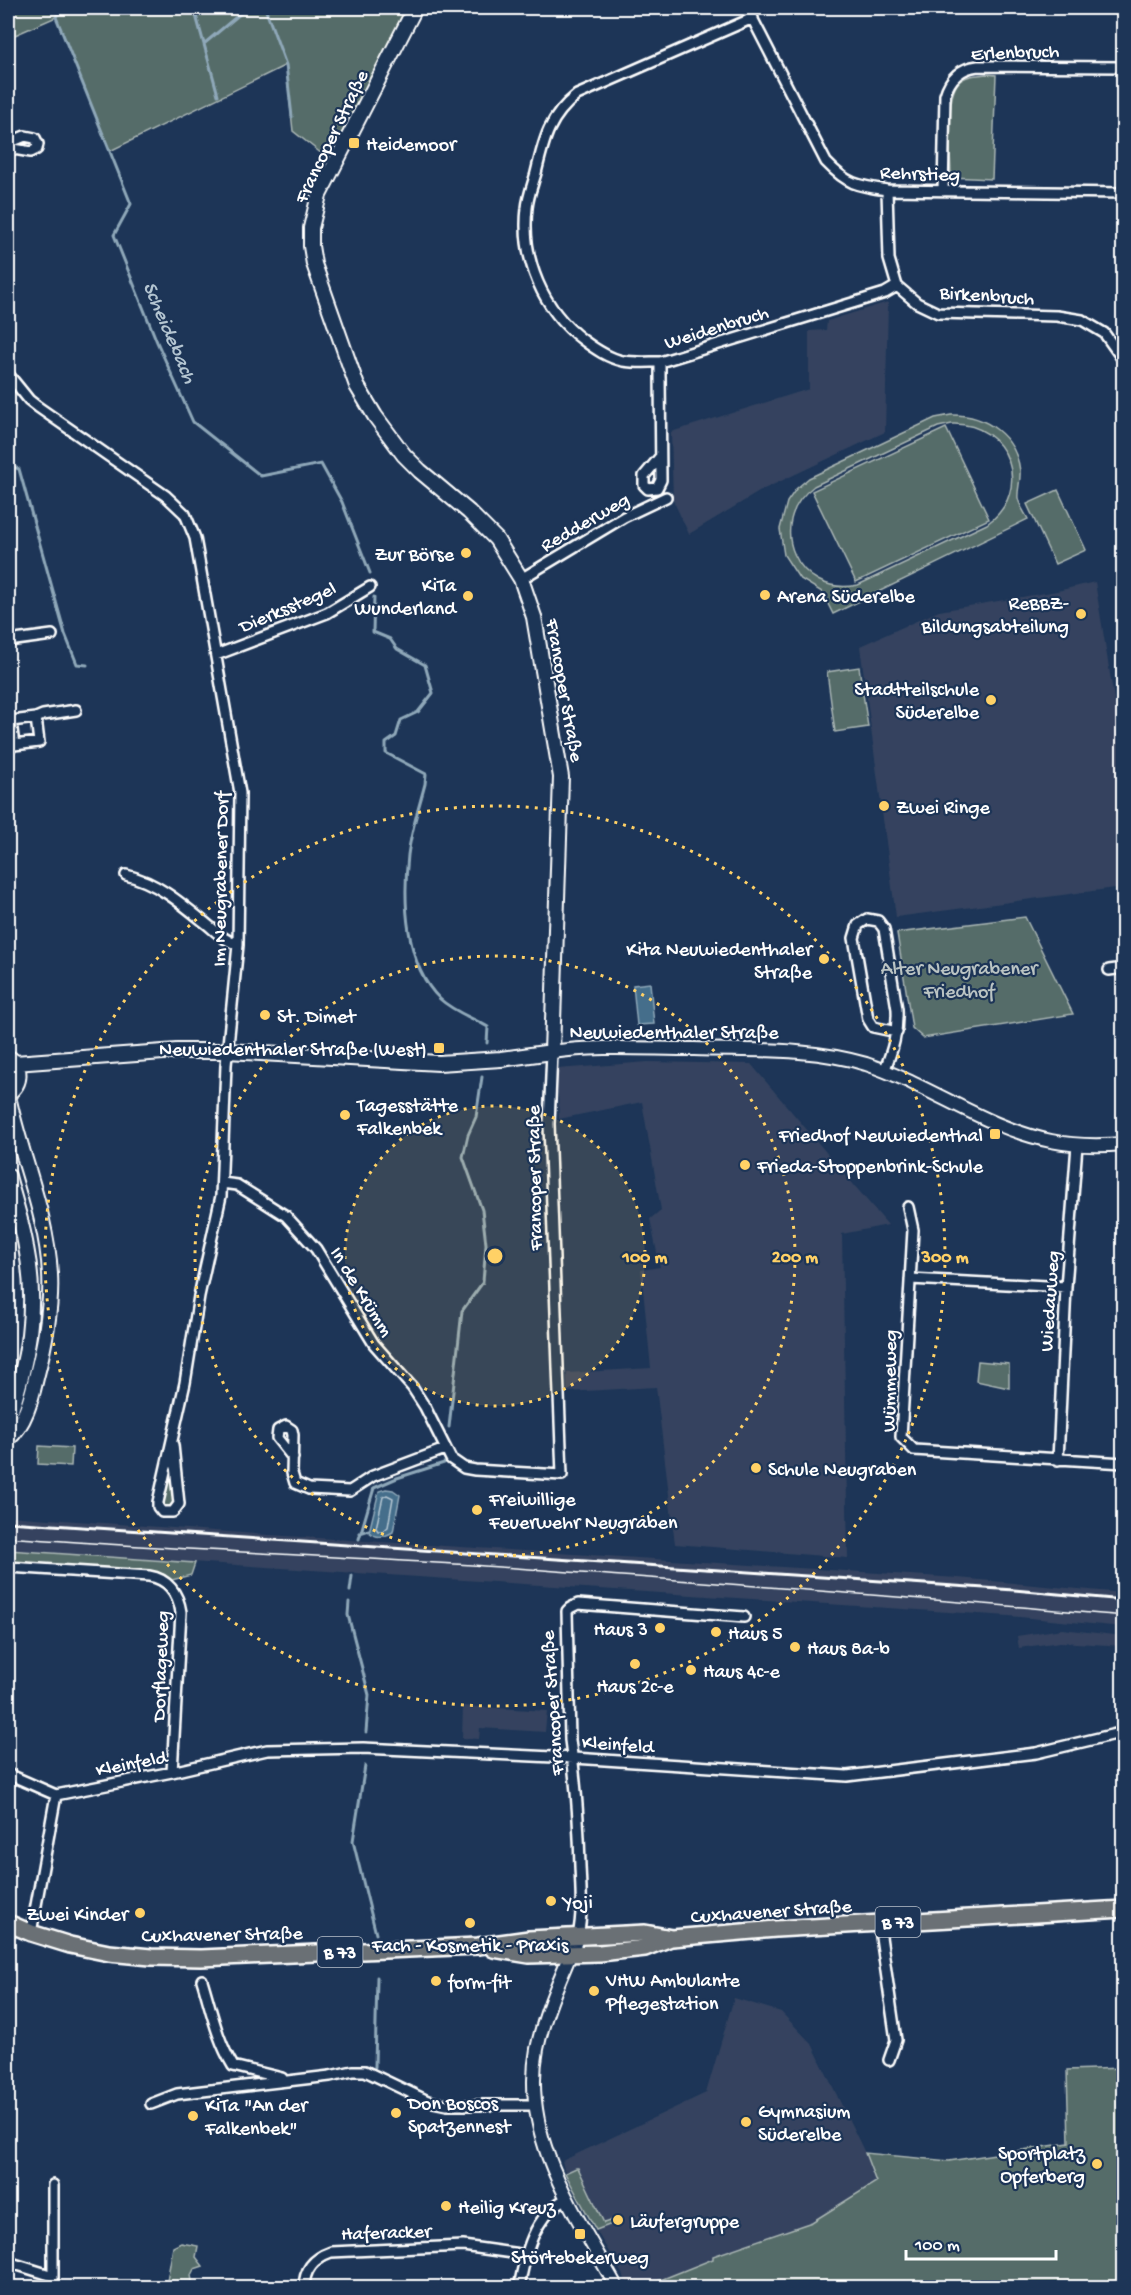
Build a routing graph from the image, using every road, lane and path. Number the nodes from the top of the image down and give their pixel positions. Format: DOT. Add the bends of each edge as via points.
graph roads {
  1 [pos="415,8"];
  2 [pos="747,8"];
  3 [pos="753,18"];
  4 [pos="1124,67"];
  5 [pos="887,190"];
  6 [pos="943,191"];
  7 [pos="1124,194"];
  8 [pos="897,286"];
  9 [pos="1124,361"];
  10 [pos="660,362"];
  11 [pos="8,374"];
  12 [pos="660,457"];
  13 [pos="666,497"];
  14 [pos="520,579"];
  15 [pos="370,587"];
  16 [pos="52,635"];
  17 [pos="8,638"];
  18 [pos="216,655"];
  19 [pos="76,710"];
  20 [pos="36,718"];
  21 [pos="9,721"];
  22 [pos="126,875"];
  23 [pos="238,945"];
  24 [pos="1124,968"];
  25 [pos="1109,970"];
  26 [pos="897,1032"];
  27 [pos="227,1051"];
  28 [pos="552,1052"];
  29 [pos="14,1064"];
  30 [pos="884,1071"];
  31 [pos="8,1094"];
  32 [pos="1124,1144"];
  33 [pos="1077,1145"];
  34 [pos="8,1176"];
  35 [pos="222,1184"];
  36 [pos="908,1207"];
  37 [pos="910,1279"];
  38 [pos="1066,1287"];
  39 [pos="8,1419"];
  40 [pos="173,1437"];
  41 [pos="8,1439"];
  42 [pos="445,1449"];
  43 [pos="292,1458"];
  44 [pos="1058,1460"];
  45 [pos="1124,1464"];
  46 [pos="562,1474"];
  47 [pos="8,1568"];
  48 [pos="744,1617"];
  49 [pos="1124,1732"];
  50 [pos="574,1758"];
  51 [pos="172,1772"];
  52 [pos="8,1774"];
  53 [pos="56,1795"];
  54 [pos="1124,1909"];
  55 [pos="8,1923"];
  56 [pos="879,1923"];
  57 [pos="31,1934"];
  58 [pos="578,1936"];
  59 [pos="672,1938"];
  60 [pos="478,1946"];
  61 [pos="570,1954"];
  62 [pos="202,1980"];
  63 [pos="889,2060"];
  64 [pos="288,2079"];
  65 [pos="151,2104"];
  66 [pos="535,2105"];
  67 [pos="53,2185"];
  68 [pos="566,2199"];
  69 [pos="527,2255"];
  70 [pos="8,2262"];
  71 [pos="53,2276"];
  72 [pos="53,2288"];
  73 [pos="304,2288"];
  74 [pos="519,2288"];
  75 [pos="616,2288"];
  1 -- 14 [label="main road, Francoper Straße" via="317,201 311,228 312,256 345,357 375,416 420,471 496,539"];
  2 -- 3 [label="street, Rehrstieg"];
  3 -- 5 [label="street, Rehrstieg" via="826,162 842,179 862,187"];
  3 -- 10 [label="street, Weidenbruch" via="577,95 561,108 545,135 527,207 527,232 533,274 551,310 567,328 598,351 623,361"];
  4 -- 6 [label="street, Erlenbruch" via="978,66 958,73 945,95"];
  5 -- 6 [label="street, Rehrstieg"];
  5 -- 8 [label="street" via="889,259"];
  6 -- 7 [label="street, Rehrstieg"];
  8 -- 9 [label="street, Birkenbruch" via="917,303 938,313 1082,320 1104,333"];
  8 -- 10 [label="street, Weidenbruch" via="885,293"];
  10 -- 12 [label="street"];
  11 -- 18 [label="street, Im Neugrabener Dorf" via="29,400 166,496 184,514 195,538"];
  13 -- 14 [label="street, Redderweg" via="624,517"];
  14 -- 28 [label="main road, Francoper Straße" via="541,645 561,777"];
  15 -- 18 [label="street, Dierksstegel" via="327,613"];
  16 -- 17 [label="street"];
  18 -- 23 [label="street, Im Neugrabener Dorf" via="240,793"];
  19 -- 20 [label="street"];
  20 -- 21 [label="street"];
  20 -- 21 [label="street" via="39,742 14,745"];
  22 -- 23 [label="street" via="152,884 223,940"];
  23 -- 27 [label="street, Im Neugrabener Dorf"];
  24 -- 25 [label="street"];
  26 -- 26 [label="street" via="884,929 878,921 867,919 858,925 854,939 868,1019 873,1027"];
  26 -- 30 [label="street"];
  27 -- 28 [label="main road, Neuwiedenthaler Straße" via="439,1063"];
  27 -- 29 [label="main road, Neuwiedenthaler Straße" via="177,1051"];
  27 -- 35 [label="street, Im Neugrabener Dorf"];
  28 -- 30 [label="street, Neuwiedenthaler Straße" via="619,1048 805,1052"];
  28 -- 46 [label="street, Francoper Straße" via="549,1124"];
  29 -- 31 [label="main road" via="16,1085"];
  30 -- 33 [label="street, Neuwiedenthaler Straße" via="1015,1131"];
  31 -- 41 [label="main road" via="43,1226 51,1285 34,1390 21,1425"];
  32 -- 33 [label="street, Neuwiedenthaler Straße"];
  33 -- 38 [label="street, Wiedauweg"];
  34 -- 39 [label="main road" via="27,1249 31,1295 26,1357"];
  35 -- 40 [label="street, Im Neugrabener Dorf"];
  35 -- 42 [label="street, In de Krümm" via="237,1185 286,1216 316,1249 374,1344 419,1398"];
  36 -- 37 [label="street, Wümmeweg" via="913,1230"];
  37 -- 38 [label="street"];
  37 -- 44 [label="street, Wümmeweg" via="901,1437 914,1450"];
  38 -- 44 [label="street, Wiedauweg"];
  40 -- 40 [label="street, Im Neugrabener Dorf" via="158,1502 158,1508 165,1513 174,1511 179,1504"];
  42 -- 43 [label="street" via="344,1491 299,1486 292,1473"];
  42 -- 46 [label="street, In de Krümm" via="455,1463 469,1470"];
  44 -- 45 [label="street, Wümmeweg"];
  47 -- 51 [label="street, Dorflageweg" via="148,1576 170,1586 181,1612"];
  48 -- 50 [label="street, Francoper Straße" via="578,1604 568,1609 567,1672"];
  49 -- 50 [label="street, Kleinfeld" via="1036,1753 847,1776"];
  50 -- 51 [label="street, Kleinfeld" via="363,1748 267,1750"];
  50 -- 58 [label="street, Francoper Straße" via="581,1905"];
  51 -- 53 [label="street, Kleinfeld"];
  52 -- 53 [label="street"];
  53 -- 57 [label="street"];
  54 -- 56 [label="main road, Cuxhavener Straße / B 73"];
  55 -- 57 [label="main road, Cuxhavener Straße / B 73"];
  56 -- 59 [label="main road, Cuxhavener Straße / B 73"];
  56 -- 63 [label="street" via="896,2040"];
  57 -- 60 [label="main road, Cuxhavener Straße / B 73" via="92,1949 151,1957"];
  58 -- 59 [label="main road, Cuxhavener Straße / B 73" via="645,1933"];
  58 -- 60 [label="main road, Cuxhavener Straße / B 73"];
  58 -- 61 [label="street"];
  59 -- 61 [label="main road, Cuxhavener Straße / B 73" via="645,1948"];
  60 -- 61 [label="main road, Cuxhavener Straße / B 73" via="529,1954"];
  61 -- 66 [label="street" via="538,2043"];
  62 -- 64 [label="street" via="233,2066"];
  64 -- 65 [label="street" via="177,2094"];
  64 -- 66 [label="street" via="365,2071 428,2101 447,2105"];
  66 -- 68 [label="street" via="541,2139"];
  67 -- 71 [label="street"];
  68 -- 69 [label="street" via="543,2217"];
  68 -- 75 [label="street"];
  69 -- 73 [label="street, Haferacker" via="464,2246 331,2252 308,2268"];
  69 -- 74 [label="street"];
  70 -- 71 [label="street"];
  71 -- 72 [label="street"];
}
